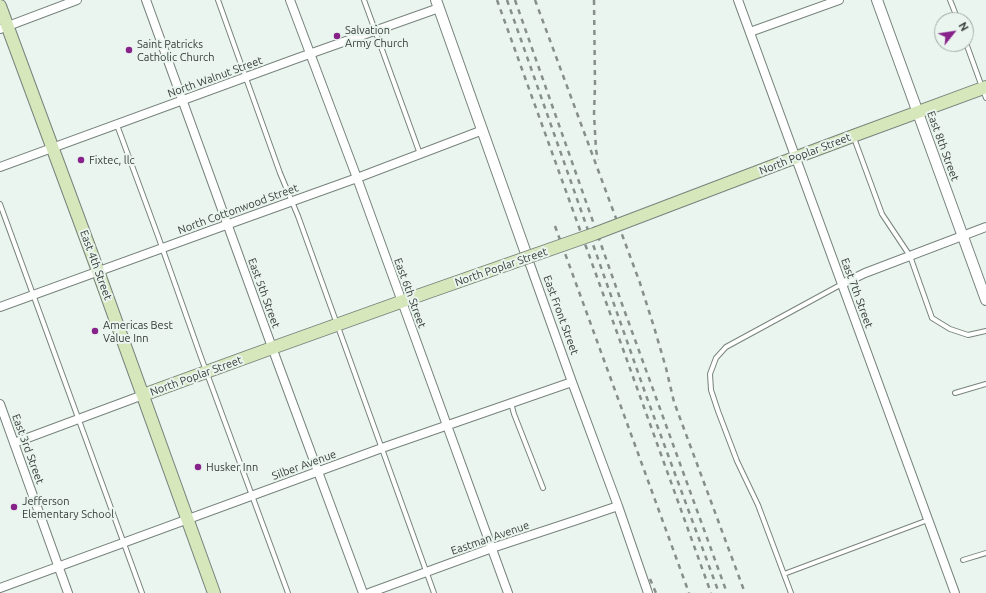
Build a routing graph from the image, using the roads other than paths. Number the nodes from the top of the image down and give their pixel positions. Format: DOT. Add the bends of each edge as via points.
graph roads {
  1 [pos="146,0"];
  2 [pos="218,0"];
  3 [pos="290,0"];
  4 [pos="364,0"];
  5 [pos="738,0"];
  6 [pos="839,0"];
  7 [pos="877,0"];
  8 [pos="950,0"];
  9 [pos="74,1"];
  10 [pos="437,4"];
  11 [pos="0,6"];
  12 [pos="955,12"];
  13 [pos="4,28"];
  14 [pos="374,31"];
  15 [pos="750,32"];
  16 [pos="970,52"];
  17 [pos="310,54"];
  18 [pos="246,77"];
  19 [pos="985,91"];
  20 [pos="182,101"];
  21 [pos="918,112"];
  22 [pos="117,125"];
  23 [pos="483,130"];
  24 [pos="853,136"];
  25 [pos="53,148"];
  26 [pos="420,154"];
  27 [pos="795,158"];
  28 [pos="0,167"];
  29 [pos="357,178"];
  30 [pos="292,201"];
  31 [pos="0,204"];
  32 [pos="227,224"];
  33 [pos="986,227"];
  34 [pos="962,236"];
  35 [pos="162,248"];
  36 [pos="910,256"];
  37 [pos="528,259"];
  38 [pos="98,272"];
  39 [pos="842,284"];
  40 [pos="33,295"];
  41 [pos="986,300"];
  42 [pos="402,302"];
  43 [pos="0,307"];
  44 [pos="337,324"];
  45 [pos="986,331"];
  46 [pos="272,348"];
  47 [pos="206,371"];
  48 [pos="572,382"];
  49 [pos="986,384"];
  50 [pos="955,393"];
  51 [pos="142,395"];
  52 [pos="511,403"];
  53 [pos="0,404"];
  54 [pos="79,418"];
  55 [pos="446,425"];
  56 [pos="14,443"];
  57 [pos="382,448"];
  58 [pos="317,472"];
  59 [pos="543,488"];
  60 [pos="251,496"];
  61 [pos="618,506"];
  62 [pos="187,519"];
  63 [pos="928,520"];
  64 [pos="124,542"];
  65 [pos="492,548"];
  66 [pos="986,553"];
  67 [pos="963,560"];
  68 [pos="58,566"];
  69 [pos="427,572"];
  70 [pos="784,574"];
  71 [pos="0,588"];
  72 [pos="68,593"];
  73 [pos="142,593"];
  74 [pos="214,593"];
  75 [pos="288,593"];
  76 [pos="363,593"];
  77 [pos="369,593"];
  78 [pos="434,593"];
  79 [pos="508,593"];
  80 [pos="648,593"];
  81 [pos="791,593"];
  82 [pos="955,593"];
  1 -- 20 [label="street, East 5th Street"];
  2 -- 18 [label="lane"];
  3 -- 17 [label="street, East 6th Street"];
  4 -- 14 [label="lane"];
  5 -- 15 [label="street, East 7th Street"];
  6 -- 15 [label="street"];
  7 -- 21 [label="street, East 8th Street"];
  8 -- 12 [label="lane"];
  9 -- 13 [label="street"];
  10 -- 14 [label="street, North Walnut Street"];
  10 -- 23 [label="street, East Front Street"];
  11 -- 13 [label="main road, East 4th Street"];
  13 -- 25 [label="main road, East 4th Street"];
  14 -- 17 [label="street, North Walnut Street"];
  14 -- 26 [label="lane"];
  15 -- 27 [label="street, East 7th Street"];
  16 -- 19 [label="lane"];
  17 -- 18 [label="street, North Walnut Street"];
  17 -- 29 [label="street, East 6th Street"];
  18 -- 20 [label="street, North Walnut Street"];
  18 -- 30 [label="lane"];
  19 -- 21 [label="main road, North Poplar Street"];
  20 -- 22 [label="street, North Walnut Street"];
  20 -- 32 [label="street, East 5th Street"];
  21 -- 24 [label="main road, North Poplar Street"];
  21 -- 34 [label="street, East 8th Street"];
  22 -- 25 [label="street, North Walnut Street"];
  22 -- 35 [label="lane"];
  23 -- 26 [label="street, North Cottonwood Street"];
  23 -- 37 [label="street, East Front Street"];
  24 -- 27 [label="main road, North Poplar Street"];
  24 -- 36 [label="lane" via="882,214"];
  25 -- 28 [label="street, North Walnut Street"];
  25 -- 38 [label="main road, East 4th Street"];
  26 -- 29 [label="street, North Cottonwood Street"];
  27 -- 39 [label="street, East 7th Street"];
  27 -- 42 [label="main road, North Poplar Street, bridge" via="594,234"];
  29 -- 30 [label="street, North Cottonwood Street"];
  29 -- 42 [label="street, East 6th Street"];
  30 -- 32 [label="street, North Cottonwood Street"];
  30 -- 44 [label="lane"];
  31 -- 40 [label="lane"];
  32 -- 35 [label="street, North Cottonwood Street"];
  32 -- 46 [label="street, East 5th Street"];
  33 -- 34 [label="street"];
  34 -- 36 [label="street"];
  34 -- 41 [label="street, East 8th Street"];
  35 -- 38 [label="street, North Cottonwood Street"];
  35 -- 47 [label="lane"];
  36 -- 39 [label="street"];
  36 -- 45 [label="lane" via="932,318 950,329 968,335"];
  37 -- 48 [label="street, East Front Street"];
  38 -- 40 [label="street, North Cottonwood Street"];
  38 -- 51 [label="main road, East 4th Street"];
  39 -- 63 [label="street, East 7th Street"];
  39 -- 70 [label="lane" via="726,347 716,358 710,374 711,390 718,411"];
  40 -- 43 [label="street, North Cottonwood Street"];
  40 -- 54 [label="lane"];
  42 -- 44 [label="main road, North Poplar Street"];
  42 -- 55 [label="street, East 6th Street"];
  44 -- 46 [label="main road, North Poplar Street"];
  44 -- 57 [label="lane"];
  46 -- 47 [label="main road, North Poplar Street"];
  46 -- 58 [label="street, East 5th Street"];
  47 -- 51 [label="main road, North Poplar Street"];
  47 -- 60 [label="lane"];
  48 -- 52 [label="street, Silber Avenue"];
  48 -- 61 [label="street, East Front Street"];
  49 -- 50 [label="lane"];
  51 -- 54 [label="street, North Poplar Street"];
  51 -- 62 [label="main road, East 4th Street"];
  52 -- 55 [label="street, Silber Avenue"];
  52 -- 59 [label="lane"];
  53 -- 56 [label="street, East 3rd Street"];
  54 -- 56 [label="street, North Poplar Street"];
  54 -- 64 [label="lane"];
  55 -- 57 [label="street, Silber Avenue"];
  55 -- 65 [label="street, East 6th Street"];
  56 -- 68 [label="street, East 3rd Street"];
  57 -- 58 [label="street, Silber Avenue"];
  57 -- 69 [label="lane"];
  58 -- 60 [label="street, Silber Avenue"];
  58 -- 76 [label="street, East 5th Street"];
  60 -- 62 [label="street, Silber Avenue"];
  60 -- 75 [label="lane"];
  61 -- 65 [label="street, Eastman Avenue"];
  61 -- 80 [label="street, East Front Street"];
  62 -- 64 [label="street, Silber Avenue"];
  62 -- 74 [label="main road, East 4th Street"];
  63 -- 70 [label="lane"];
  63 -- 82 [label="street, East 7th Street"];
  64 -- 68 [label="street, Silber Avenue"];
  64 -- 73 [label="lane"];
  65 -- 69 [label="street, Eastman Avenue"];
  65 -- 79 [label="street, East 6th Street"];
  66 -- 67 [label="lane"];
  68 -- 71 [label="street, Silber Avenue"];
  68 -- 72 [label="street, East 3rd Street"];
  69 -- 77 [label="street, Eastman Avenue"];
  69 -- 78 [label="lane"];
  70 -- 81 [label="lane"];
}
